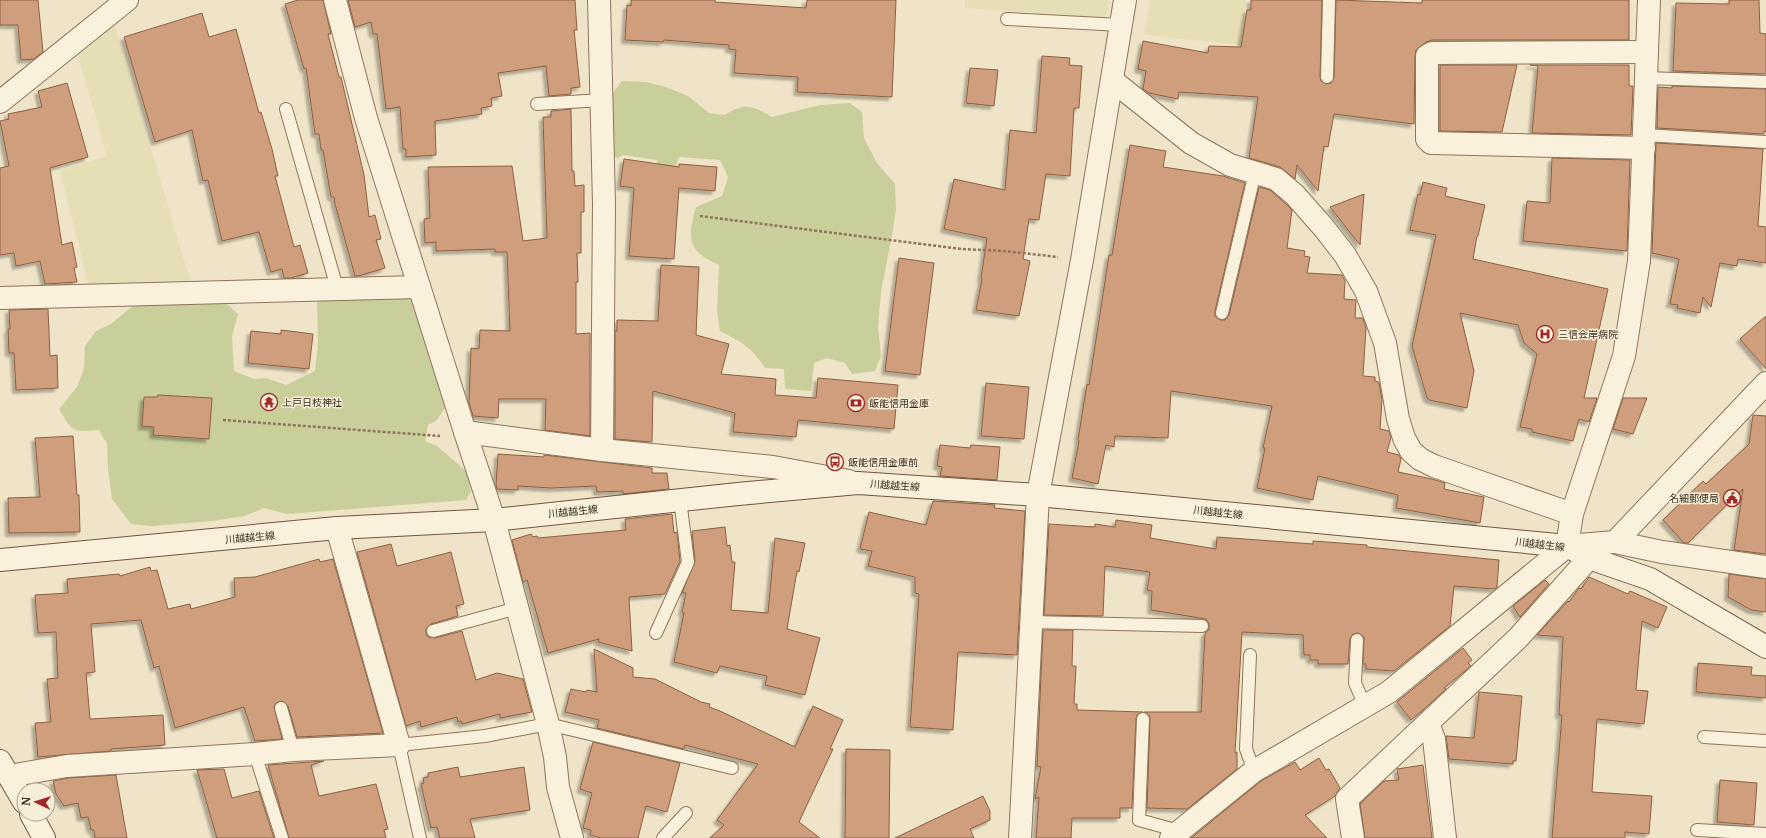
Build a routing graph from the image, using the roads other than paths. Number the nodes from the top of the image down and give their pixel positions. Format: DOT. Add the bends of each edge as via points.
graph roads {
  1 [pos="126,0"];
  2 [pos="335,0"];
  3 [pos="599,0"];
  4 [pos="1125,0"];
  5 [pos="1329,0"];
  6 [pos="1649,0"];
  7 [pos="1007,18"];
  8 [pos="1121,25"];
  9 [pos="1646,52"];
  10 [pos="1328,77"];
  11 [pos="1645,78"];
  12 [pos="1113,81"];
  13 [pos="1766,82"];
  14 [pos="602,100"];
  15 [pos="0,102"];
  16 [pos="537,104"];
  17 [pos="286,109"];
  18 [pos="1644,141"];
  19 [pos="1766,142"];
  20 [pos="1255,172"];
  21 [pos="419,287"];
  22 [pos="337,288"];
  23 [pos="0,298"];
  24 [pos="1222,313"];
  25 [pos="1766,383"];
  26 [pos="466,435"];
  27 [pos="602,450"];
  28 [pos="858,483"];
  29 [pos="1038,495"];
  30 [pos="680,500"];
  31 [pos="1572,514"];
  32 [pos="494,520"];
  33 [pos="338,528"];
  34 [pos="1616,542"];
  35 [pos="1568,546"];
  36 [pos="1589,558"];
  37 [pos="0,560"];
  38 [pos="1766,567"];
  39 [pos="517,608"];
  40 [pos="1031,622"];
  41 [pos="1202,626"];
  42 [pos="433,631"];
  43 [pos="656,633"];
  44 [pos="1357,640"];
  45 [pos="1766,647"];
  46 [pos="1250,655"];
  47 [pos="1365,706"];
  48 [pos="281,708"];
  49 [pos="1143,719"];
  50 [pos="1428,723"];
  51 [pos="548,724"];
  52 [pos="1704,737"];
  53 [pos="1766,741"];
  54 [pos="400,745"];
  55 [pos="293,750"];
  56 [pos="255,754"];
  57 [pos="732,768"];
  58 [pos="4,769"];
  59 [pos="1254,772"];
  60 [pos="16,789"];
  61 [pos="686,813"];
  62 [pos="35,822"];
  63 [pos="1697,830"];
  64 [pos="1766,834"];
  65 [pos="1175,835"];
  66 [pos="1017,837"];
  67 [pos="44,838"];
  68 [pos="282,838"];
  69 [pos="420,838"];
  70 [pos="572,838"];
  71 [pos="664,838"];
  72 [pos="1353,838"];
  73 [pos="1446,838"];
  1 -- 15 [label="street"];
  2 -- 21 [label="street" via="366,118"];
  3 -- 14 [label="street"];
  4 -- 8 [label="street"];
  5 -- 10 [label="lane"];
  6 -- 9 [label="street"];
  7 -- 8 [label="lane"];
  8 -- 12 [label="street"];
  9 -- 11 [label="street"];
  9 -- 18 [label="street" via="1432,53 1427,56 1427,139 1431,143"];
  11 -- 13 [label="lane"];
  11 -- 18 [label="street"];
  12 -- 20 [label="street" via="1191,143 1230,165"];
  12 -- 29 [label="street"];
  14 -- 16 [label="lane"];
  14 -- 27 [label="street"];
  17 -- 22 [label="lane"];
  18 -- 19 [label="lane"];
  18 -- 31 [label="street" via="1639,261 1624,356"];
  20 -- 24 [label="lane"];
  20 -- 31 [label="street" via="1276,179 1295,195 1341,250 1366,291 1385,343 1398,419 1411,451 1434,466"];
  21 -- 22 [label="street"];
  21 -- 26 [label="street"];
  22 -- 23 [label="street"];
  25 -- 34 [label="street"];
  26 -- 27 [label="street"];
  26 -- 32 [label="street"];
  27 -- 28 [label="street" via="773,467"];
  28 -- 29 [label="street, 川越越生線"];
  28 -- 30 [label="street, 川越越生線"];
  29 -- 35 [label="street, 川越越生線"];
  29 -- 40 [label="street"];
  30 -- 32 [label="street, 川越越生線"];
  30 -- 43 [label="lane" via="688,562"];
  31 -- 35 [label="street"];
  32 -- 33 [label="street, 川越越生線"];
  32 -- 39 [label="street"];
  33 -- 37 [label="street, 川越越生線"];
  33 -- 54 [label="street"];
  34 -- 35 [label="street"];
  34 -- 38 [label="street" via="1662,552"];
  35 -- 36 [label="street, 川越越生線"];
  35 -- 47 [label="street" via="1389,692"];
  36 -- 45 [label="street, 川越越生線" via="1650,579"];
  36 -- 50 [label="street" via="1518,638"];
  39 -- 42 [label="lane"];
  39 -- 51 [label="street"];
  40 -- 41 [label="lane"];
  40 -- 66 [label="street"];
  44 -- 47 [label="lane" via="1355,683"];
  46 -- 59 [label="lane" via="1246,749"];
  47 -- 59 [label="street"];
  48 -- 55 [label="lane"];
  49 -- 65 [label="lane" via="1139,820"];
  50 -- 72 [label="street" via="1347,799"];
  50 -- 73 [label="street" via="1434,739"];
  51 -- 54 [label="lane" via="485,736"];
  51 -- 57 [label="lane"];
  51 -- 70 [label="street" via="558,787"];
  52 -- 53 [label="lane"];
  54 -- 55 [label="street"];
  54 -- 69 [label="lane"];
  55 -- 56 [label="street"];
  56 -- 58 [label="street"];
  56 -- 68 [label="lane"];
  58 -- 60 [label="street"];
  59 -- 65 [label="street"];
  61 -- 71 [label="lane"];
  62 -- 67 [label="street"];
  63 -- 64 [label="lane"];
}
